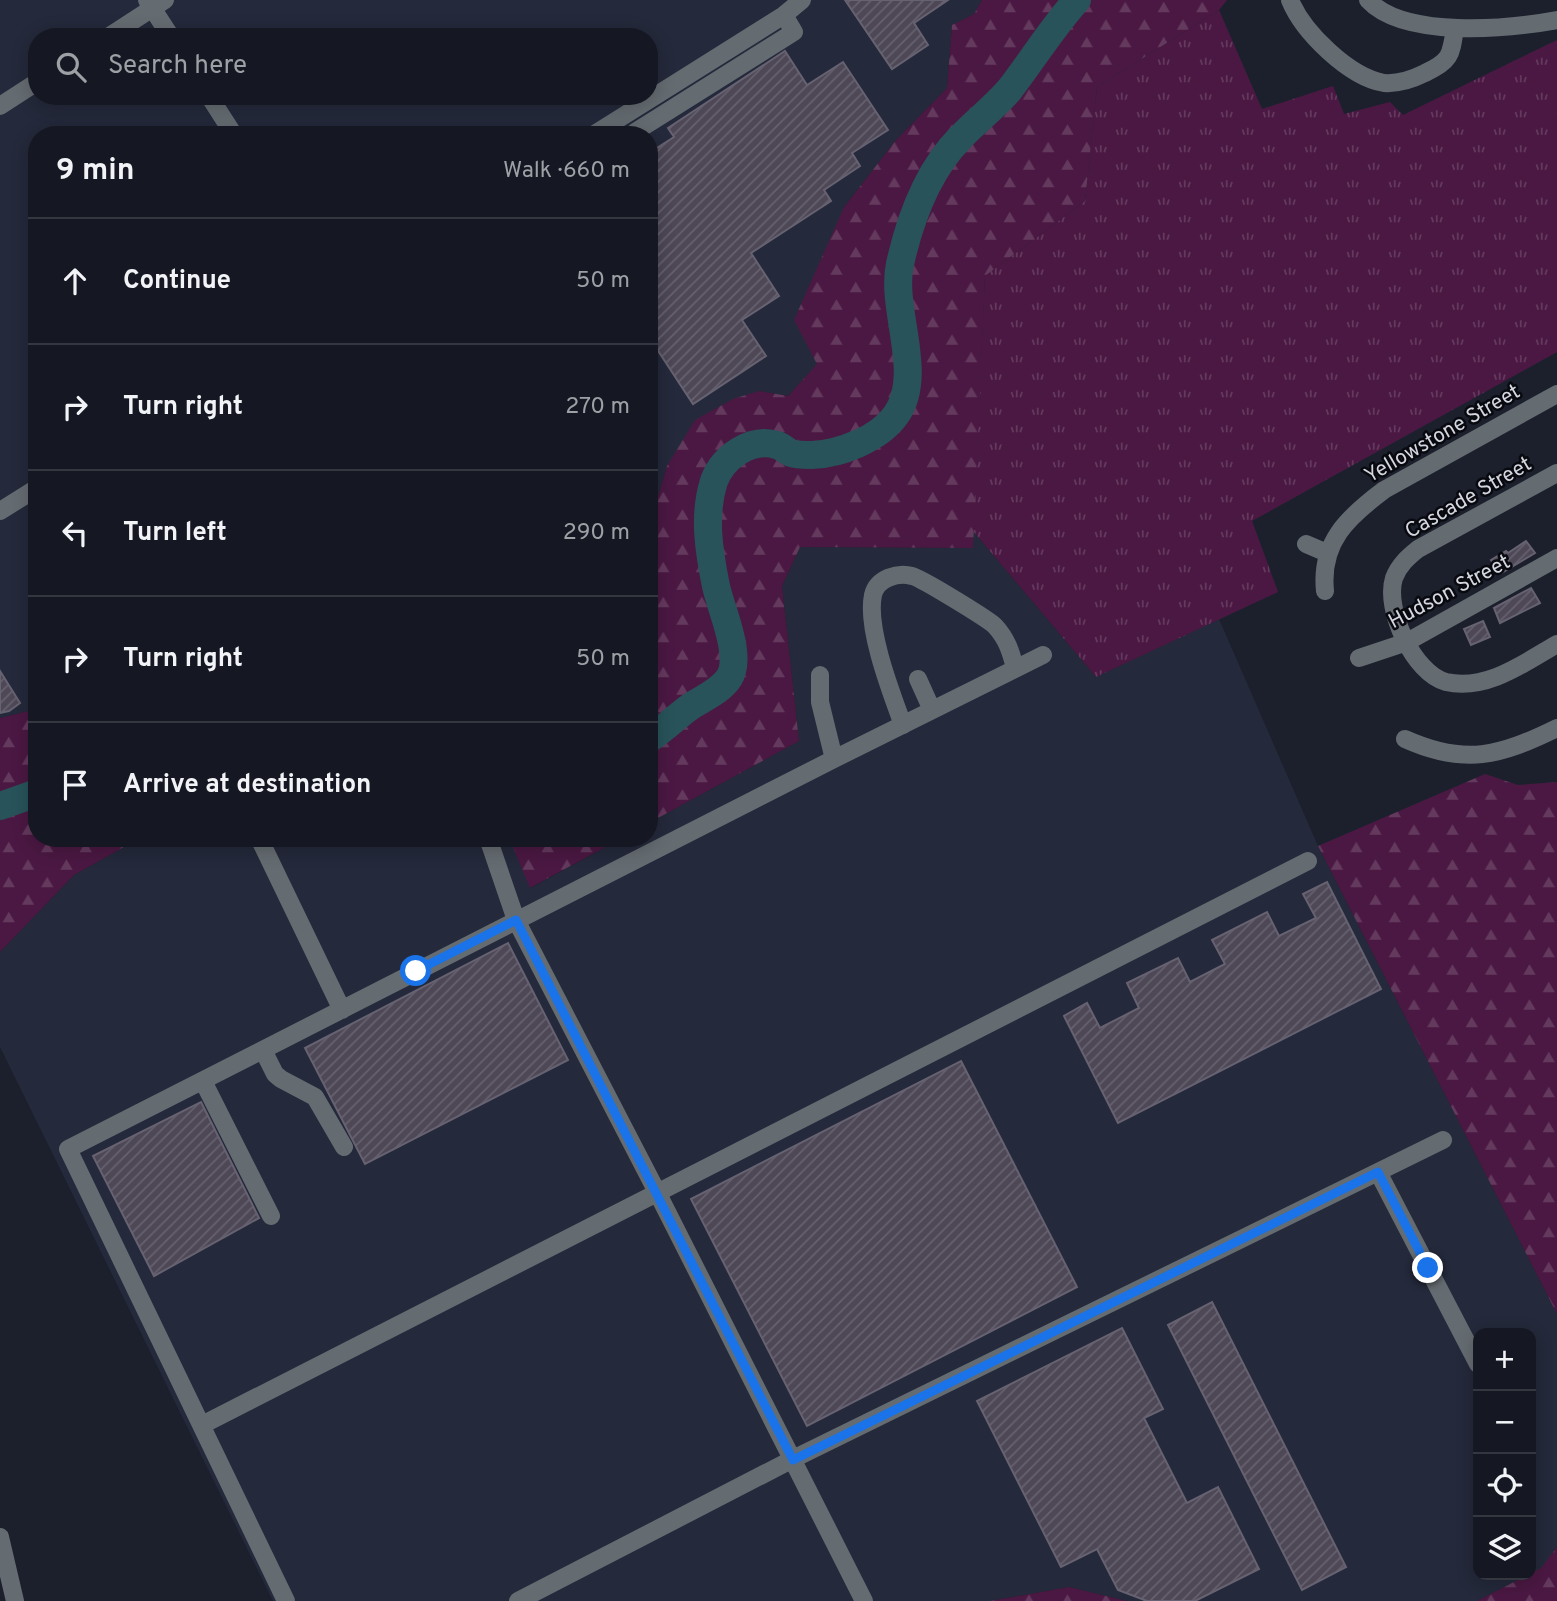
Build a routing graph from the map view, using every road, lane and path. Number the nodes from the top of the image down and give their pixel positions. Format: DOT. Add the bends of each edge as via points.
graph roads {
  1 [pos="802,0"];
  2 [pos="1290,0"];
  3 [pos="1368,0"];
  4 [pos="155,3"];
  5 [pos="784,15"];
  6 [pos="1557,20"];
  7 [pos="120,28"];
  8 [pos="167,28"];
  9 [pos="1455,28"];
  10 [pos="28,88"];
  11 [pos="658,94"];
  12 [pos="215,105"];
  13 [pos="641,105"];
  14 [pos="0,106"];
  15 [pos="228,126"];
  16 [pos="607,126"];
  17 [pos="645,126"];
  18 [pos="1557,394"];
  19 [pos="1557,472"];
  20 [pos="28,494"];
  21 [pos="0,511"];
  22 [pos="1306,544"];
  23 [pos="1327,553"];
  24 [pos="1557,558"];
  25 [pos="1325,591"];
  26 [pos="1407,642"];
  27 [pos="1557,644"];
  28 [pos="1043,654"];
  29 [pos="1359,658"];
  30 [pos="1015,668"];
  31 [pos="820,675"];
  32 [pos="918,679"];
  33 [pos="932,710"];
  34 [pos="903,725"];
  35 [pos="1557,728"];
  36 [pos="1405,739"];
  37 [pos="834,759"];
  38 [pos="263,847"];
  39 [pos="491,847"];
  40 [pos="1308,861"];
  41 [pos="516,920"];
  42 [pos="342,1010"];
  43 [pos="263,1050"];
  44 [pos="203,1081"];
  45 [pos="1443,1140"];
  46 [pos="344,1147"];
  47 [pos="1378,1172"];
  48 [pos="657,1192"];
  49 [pos="271,1216"];
  50 [pos="1473,1354"];
  51 [pos="202,1425"];
  52 [pos="793,1460"];
  53 [pos="0,1537"];
  54 [pos="15,1601"];
  55 [pos="286,1601"];
  56 [pos="518,1601"];
  57 [pos="864,1601"];
  1 -- 5 [label="street"];
  2 -- 9 [label="street" via="1308,31 1333,56 1384,83 1409,80 1443,63 1451,54"];
  3 -- 9 [label="street" via="1393,18"];
  4 -- 7 [label="street"];
  4 -- 8 [label="street"];
  5 -- 11 [label="street"];
  5 -- 17 [label="street" via="794,32"];
  6 -- 9 [label="street"];
  10 -- 14 [label="street"];
  12 -- 15 [label="street"];
  13 -- 16 [label="street"];
  18 -- 23 [label="street, Yellowstone Street" via="1384,491 1342,527"];
  19 -- 26 [label="street, Cascade Street" via="1418,549 1403,562 1391,597"];
  20 -- 21 [label="street"];
  22 -- 23 [label="street"];
  23 -- 25 [label="street, Yellowstone Street"];
  24 -- 26 [label="street, Hudson Street"];
  26 -- 27 [label="street, Cascade Street" via="1429,674 1446,682 1466,683 1496,677"];
  26 -- 29 [label="street, Hudson Street"];
  28 -- 30 [label="street"];
  30 -- 33 [label="street"];
  30 -- 34 [label="street" via="1009,645 992,622 914,576 888,578 873,593 872,611"];
  31 -- 37 [label="street" via="820,702"];
  32 -- 33 [label="street"];
  33 -- 34 [label="street"];
  34 -- 37 [label="street"];
  35 -- 36 [label="street" via="1477,756 1449,754"];
  37 -- 41 [label="street"];
  38 -- 42 [label="street"];
  39 -- 41 [label="street"];
  40 -- 48 [label="street"];
  41 -- 42 [label="street"];
  41 -- 48 [label="street"];
  42 -- 43 [label="street"];
  43 -- 44 [label="street"];
  43 -- 46 [label="street" via="275,1074 315,1097"];
  44 -- 49 [label="street"];
  44 -- 51 [label="street" via="68,1149"];
  45 -- 47 [label="street"];
  47 -- 50 [label="street"];
  47 -- 52 [label="street"];
  48 -- 51 [label="street"];
  48 -- 52 [label="street"];
  51 -- 55 [label="street"];
  52 -- 56 [label="street"];
  52 -- 57 [label="street"];
  53 -- 54 [label="street"];
}
